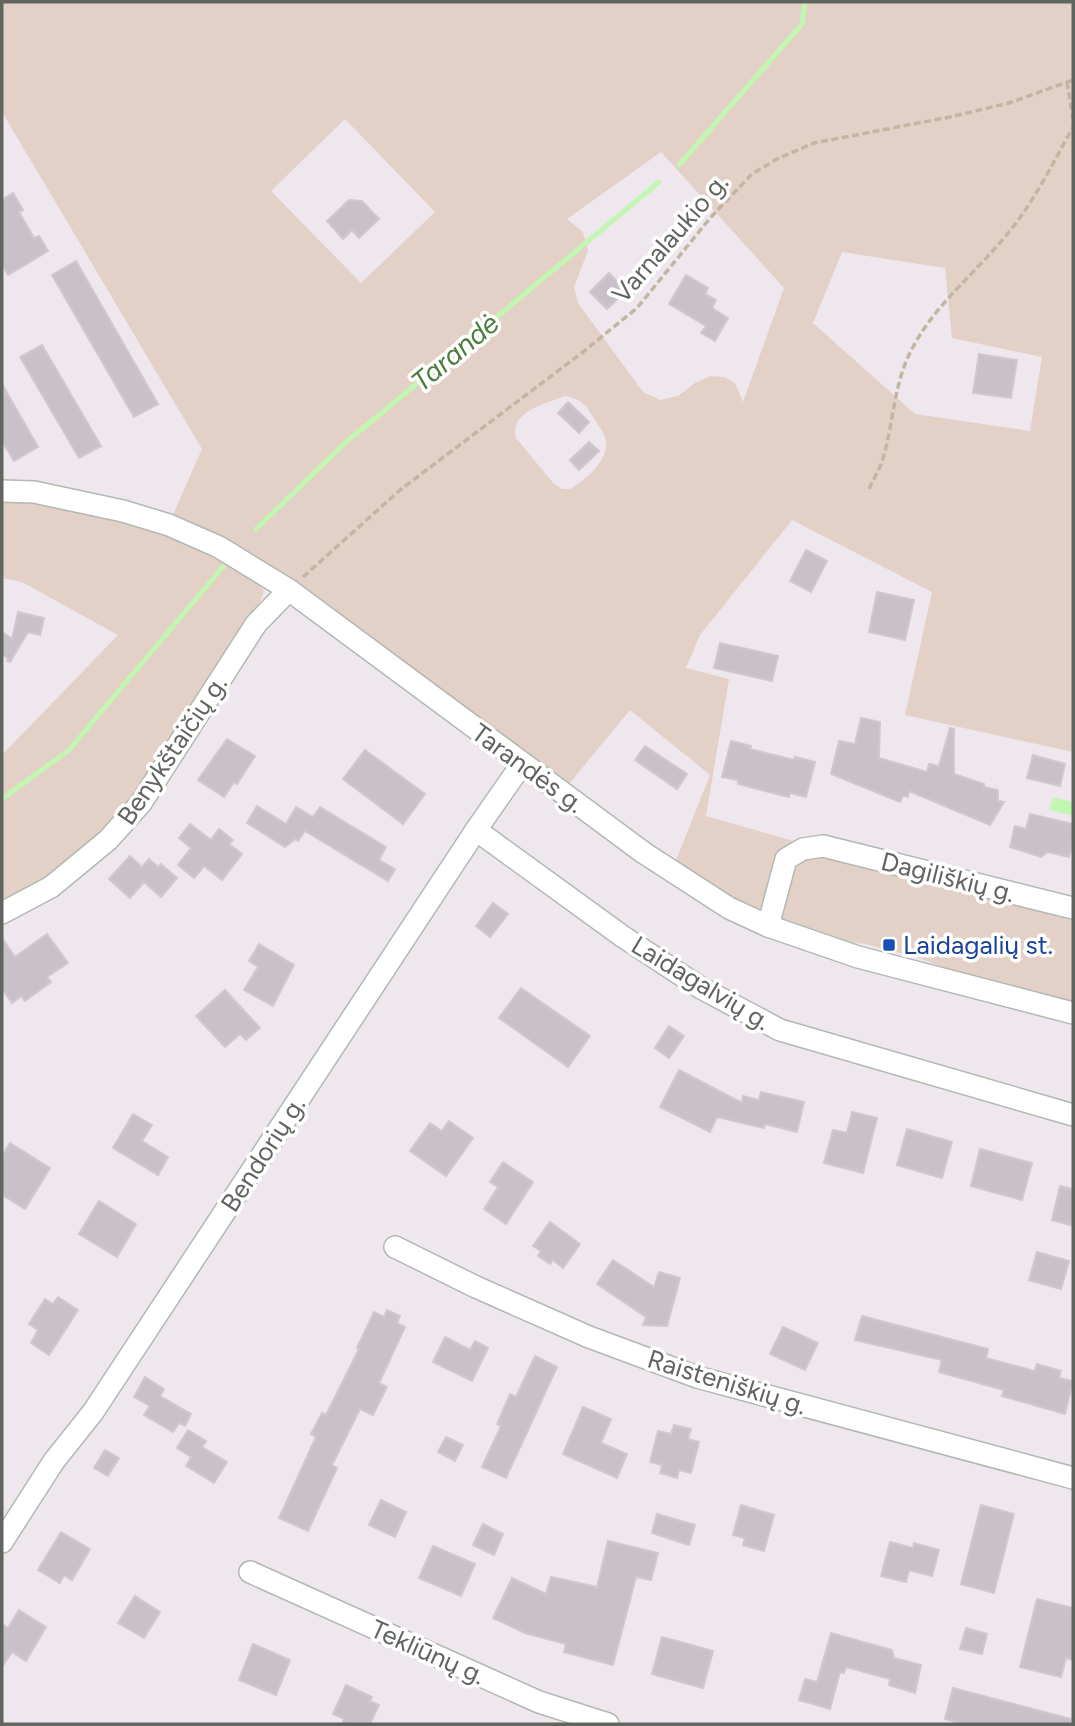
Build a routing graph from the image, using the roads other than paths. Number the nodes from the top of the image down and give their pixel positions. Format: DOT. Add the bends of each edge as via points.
graph roads {
  1 [pos="2,491"];
  2 [pos="289,590"];
  3 [pos="522,764"];
  4 [pos="476,830"];
  5 [pos="1073,908"];
  6 [pos="2,913"];
  7 [pos="768,926"];
  8 [pos="1073,1013"];
  9 [pos="1073,1115"];
  10 [pos="395,1247"];
  11 [pos="1073,1478"];
  12 [pos="2,1542"];
  13 [pos="250,1572"];
  14 [pos="608,1724"];
  1 -- 2 [label="street, Tarandės g." via="79,500 169,525 219,547"];
  2 -- 3 [label="street, Tarandės g."];
  2 -- 6 [label="street, Benykštaičių g." via="256,624 141,803 108,840 51,887"];
  3 -- 4 [label="street, Bendorių g."];
  3 -- 7 [label="street, Tarandės g." via="685,881"];
  4 -- 9 [label="street, Laidagalvių g." via="701,988 780,1030"];
  4 -- 12 [label="street, Bendorių g." via="93,1412 54,1461"];
  5 -- 7 [label="street, Dagiliškių g." via="823,846 803,849 786,859"];
  7 -- 8 [label="street, Tarandės g." via="859,957"];
  10 -- 11 [label="street, Raisteniškių g." via="589,1337 697,1377"];
  13 -- 14 [label="street, Tekliūnų g." via="539,1702"];
}
